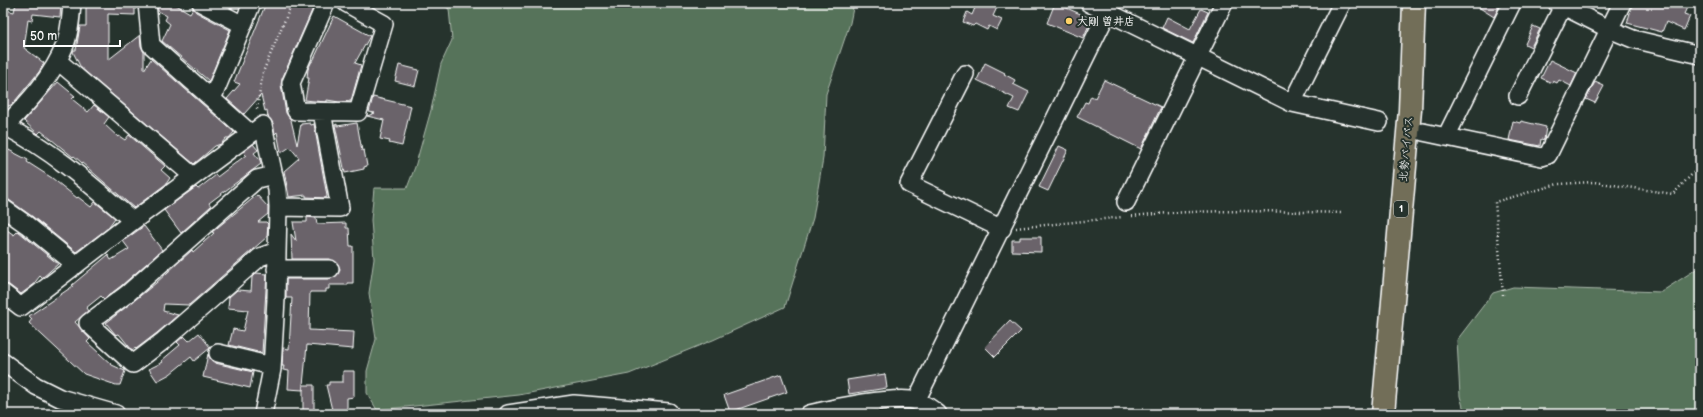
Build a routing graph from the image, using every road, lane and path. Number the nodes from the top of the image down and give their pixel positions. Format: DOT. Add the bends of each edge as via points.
graph roads {
  1 [pos="72,3"];
  2 [pos="147,3"];
  3 [pos="201,3"];
  4 [pos="252,3"];
  5 [pos="292,3"];
  6 [pos="326,3"];
  7 [pos="346,3"];
  8 [pos="1089,3"];
  9 [pos="1224,3"];
  10 [pos="1342,3"];
  11 [pos="1414,3"];
  12 [pos="1512,3"];
  13 [pos="1622,3"];
  14 [pos="1560,5"];
  15 [pos="1110,7"];
  16 [pos="243,25"];
  17 [pos="1609,29"];
  18 [pos="1700,55"];
  19 [pos="1197,57"];
  20 [pos="58,61"];
  21 [pos="965,74"];
  22 [pos="1518,96"];
  23 [pos="212,99"];
  24 [pos="1292,103"];
  25 [pos="258,109"];
  26 [pos="322,112"];
  27 [pos="1379,122"];
  28 [pos="4,126"];
  29 [pos="1423,132"];
  30 [pos="250,133"];
  31 [pos="1446,137"];
  32 [pos="1700,166"];
  33 [pos="274,175"];
  34 [pos="193,176"];
  35 [pos="1126,202"];
  36 [pos="3,208"];
  37 [pos="278,208"];
  38 [pos="1343,213"];
  39 [pos="133,221"];
  40 [pos="1002,229"];
  41 [pos="277,251"];
  42 [pos="76,265"];
  43 [pos="276,269"];
  44 [pos="330,269"];
  45 [pos="3,293"];
  46 [pos="1503,295"];
  47 [pos="218,353"];
  48 [pos="3,362"];
  49 [pos="272,366"];
  50 [pos="916,401"];
  51 [pos="117,414"];
  52 [pos="263,414"];
  53 [pos="508,414"];
  54 [pos="669,414"];
  55 [pos="809,414"];
  56 [pos="938,414"];
  57 [pos="1383,414"];
  1 -- 20 [label="street" via="67,37"];
  2 -- 23 [label="street" via="151,45"];
  3 -- 16 [label="street"];
  4 -- 16 [label="street"];
  5 -- 25 [label="path" via="263,72"];
  6 -- 26 [label="street" via="291,83 296,111"];
  7 -- 26 [label="street" via="384,24 358,112"];
  8 -- 15 [label="street"];
  9 -- 19 [label="street"];
  10 -- 24 [label="street"];
  11 -- 57 [label="highway, 北勢バイパス / 1" via="1410,110"];
  12 -- 31 [label="street"];
  13 -- 17 [label="street"];
  14 -- 17 [label="street"];
  14 -- 22 [label="street"];
  15 -- 19 [label="street"];
  15 -- 40 [label="street"];
  16 -- 23 [label="street"];
  17 -- 18 [label="street" via="1633,39"];
  17 -- 31 [label="street" via="1548,155 1542,157"];
  19 -- 24 [label="street"];
  19 -- 35 [label="street"];
  20 -- 28 [label="street" via="21,110"];
  20 -- 34 [label="street"];
  21 -- 40 [label="street" via="909,184"];
  23 -- 30 [label="street"];
  24 -- 27 [label="street"];
  26 -- 37 [label="street" via="340,208"];
  28 -- 39 [label="street" via="62,160"];
  29 -- 31 [label="street"];
  30 -- 33 [label="street" via="263,125"];
  30 -- 34 [label="street"];
  32 -- 46 [label="path" via="1672,194 1594,182 1558,184 1495,202"];
  33 -- 37 [label="street"];
  33 -- 41 [label="street" via="257,179 127,294 88,323 133,364 260,257"];
  34 -- 39 [label="street"];
  36 -- 42 [label="street"];
  37 -- 41 [label="street"];
  38 -- 40 [label="path" via="1253,210 1167,212"];
  39 -- 42 [label="street"];
  40 -- 50 [label="street"];
  41 -- 43 [label="street"];
  42 -- 45 [label="street" via="21,307"];
  43 -- 44 [label="street"];
  43 -- 49 [label="street"];
  47 -- 49 [label="street"];
  48 -- 51 [label="street" via="36,386 60,398"];
  49 -- 52 [label="street"];
  50 -- 55 [label="street" via="890,400"];
  50 -- 56 [label="street" via="929,406"];
  53 -- 54 [label="street" via="574,404"];
}
